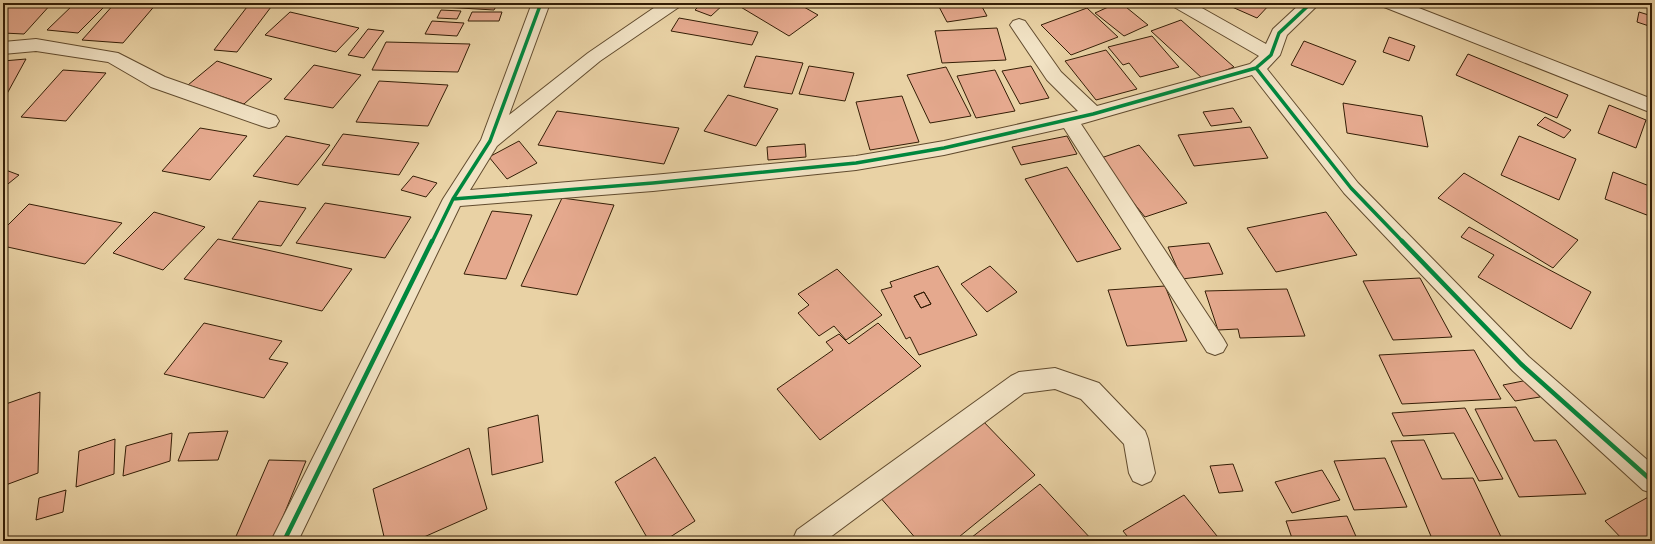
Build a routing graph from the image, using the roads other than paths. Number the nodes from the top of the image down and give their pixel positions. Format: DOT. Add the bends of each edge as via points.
graph roads {
  1 [pos="541,3"];
  2 [pos="673,3"];
  3 [pos="1180,3"];
  4 [pos="1311,3"];
  5 [pos="1390,3"];
  6 [pos="1019,25"];
  7 [pos="3,48"];
  8 [pos="1264,62"];
  9 [pos="1652,106"];
  10 [pos="1093,114"];
  11 [pos="1068,119"];
  12 [pos="269,121"];
  13 [pos="490,141"];
  14 [pos="452,199"];
  15 [pos="1214,345"];
  16 [pos="1142,473"];
  17 [pos="1652,481"];
  18 [pos="284,541"];
  19 [pos="807,541"];
  1 -- 13 [label="street"];
  2 -- 13 [label="street" via="594,56"];
  3 -- 8 [label="street"];
  4 -- 8 [label="street" via="1279,33"];
  5 -- 9 [label="street"];
  6 -- 10 [label="street" via="1054,76"];
  7 -- 12 [label="street" via="36,45 112,57 158,82"];
  8 -- 10 [label="street"];
  8 -- 17 [label="street" via="1351,188 1521,364"];
  10 -- 11 [label="street"];
  11 -- 14 [label="street" via="944,148 856,163"];
  11 -- 15 [label="street"];
  13 -- 14 [label="street"];
  14 -- 18 [label="street"];
  16 -- 19 [label="street" via="1136,439 1090,391 1055,378 1019,383 806,539"];
}
